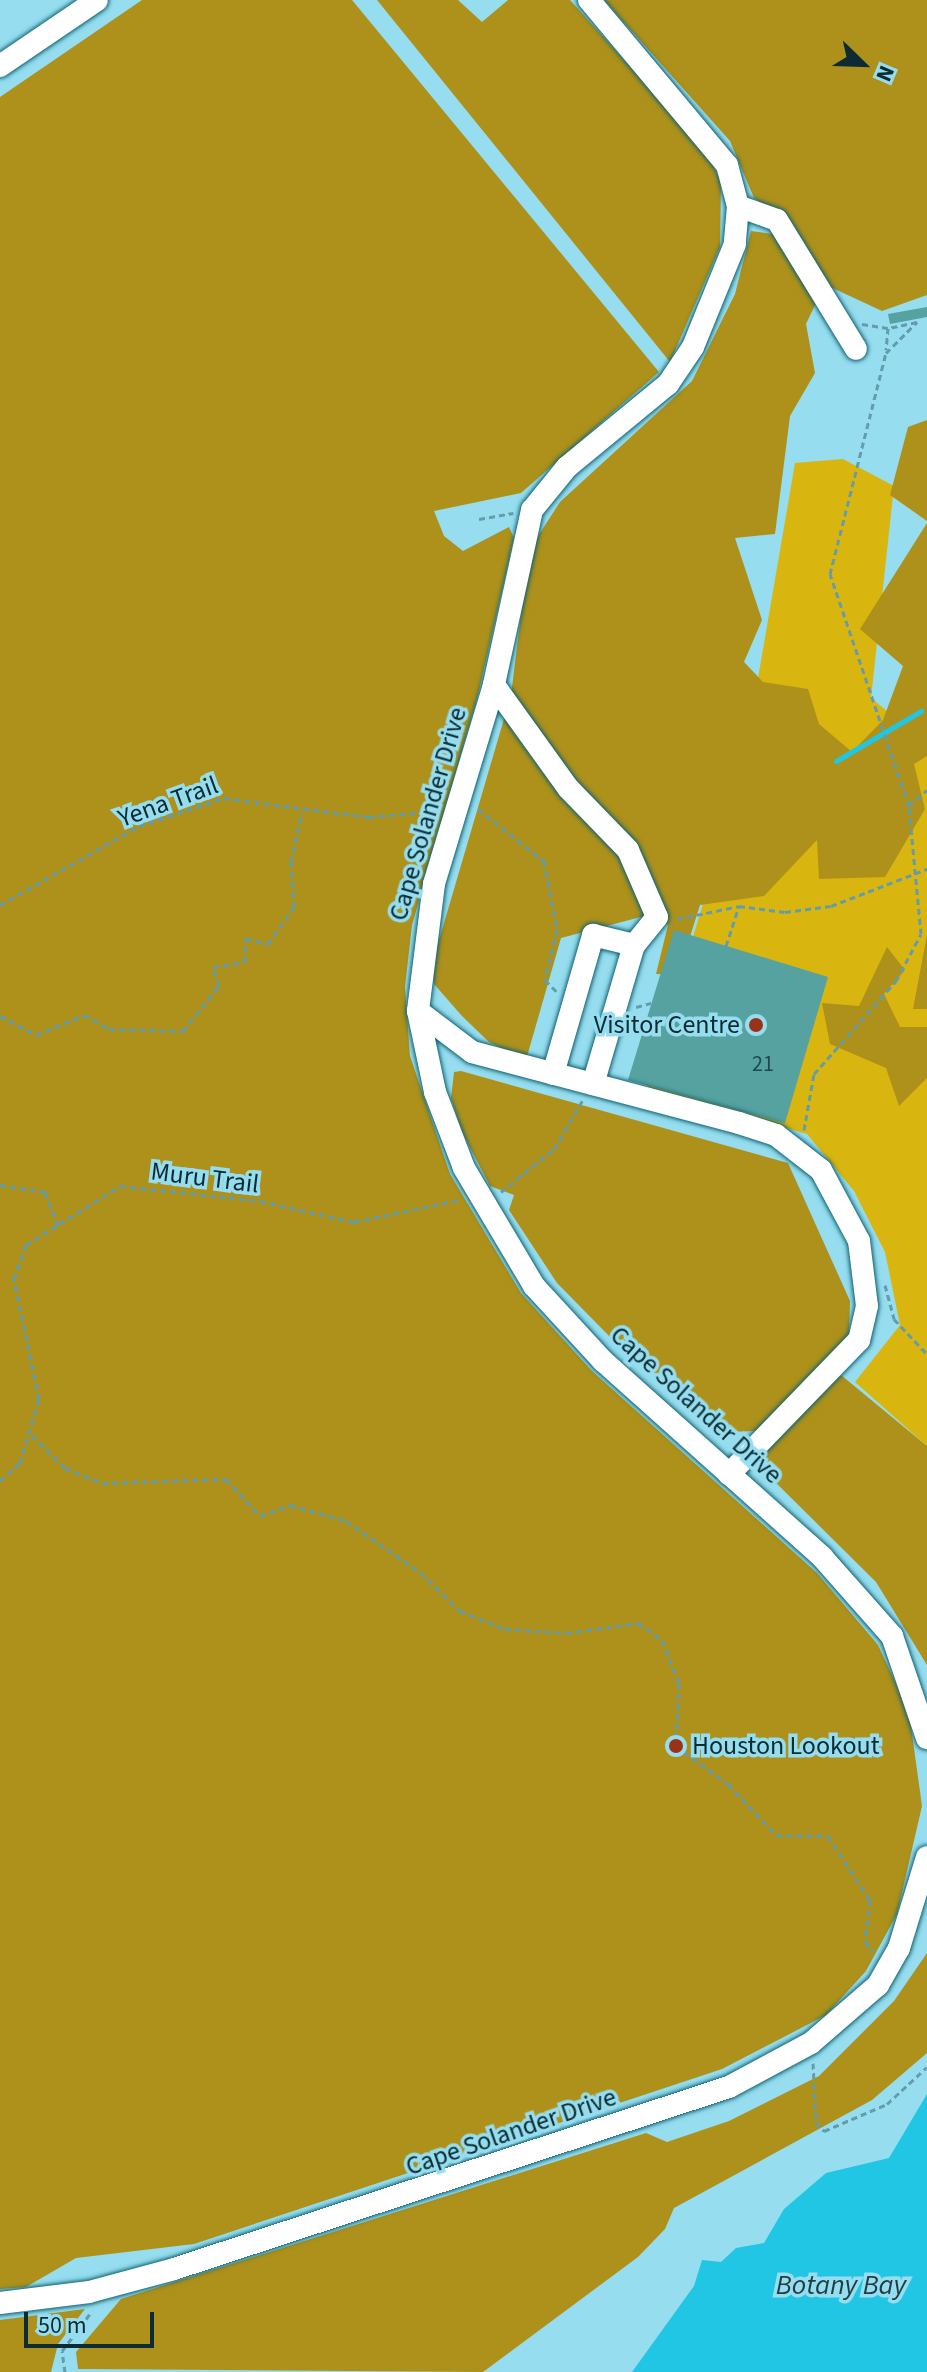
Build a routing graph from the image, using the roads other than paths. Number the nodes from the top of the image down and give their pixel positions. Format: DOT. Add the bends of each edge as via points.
graph roads {
  1 [pos="97,0"];
  2 [pos="589,0"];
  3 [pos="0,66"];
  4 [pos="738,206"];
  5 [pos="856,349"];
  6 [pos="494,685"];
  7 [pos="634,945"];
  8 [pos="418,1011"];
  9 [pos="553,1074"];
  10 [pos="593,1084"];
  11 [pos="729,1474"];
  12 [pos="927,1738"];
  13 [pos="927,1857"];
  14 [pos="0,2303"];
  1 -- 3 [label="street"];
  2 -- 4 [label="street, Cape Solander Drive" via="727,165"];
  4 -- 5 [label="street" via="777,220"];
  4 -- 6 [label="street, Cape Solander Drive" via="725,279 693,347 668,384 567,467 532,510"];
  6 -- 7 [label="street" via="568,788 628,850 657,917"];
  6 -- 8 [label="street, Cape Solander Drive" via="434,884"];
  7 -- 9 [label="street" via="593,935"];
  7 -- 10 [label="street"];
  8 -- 9 [label="street" via="472,1052"];
  8 -- 11 [label="street, Cape Solander Drive" via="435,1092 479,1198 534,1286 603,1361"];
  9 -- 10 [label="street"];
  10 -- 11 [label="street" via="776,1135 821,1170 859,1241 867,1306 859,1340"];
  11 -- 12 [label="street, Cape Solander Drive" via="822,1557 892,1636"];
  13 -- 14 [label="street, Cape Solander Drive" via="888,1967 850,2016 729,2087 375,2208 89,2292"];
}
